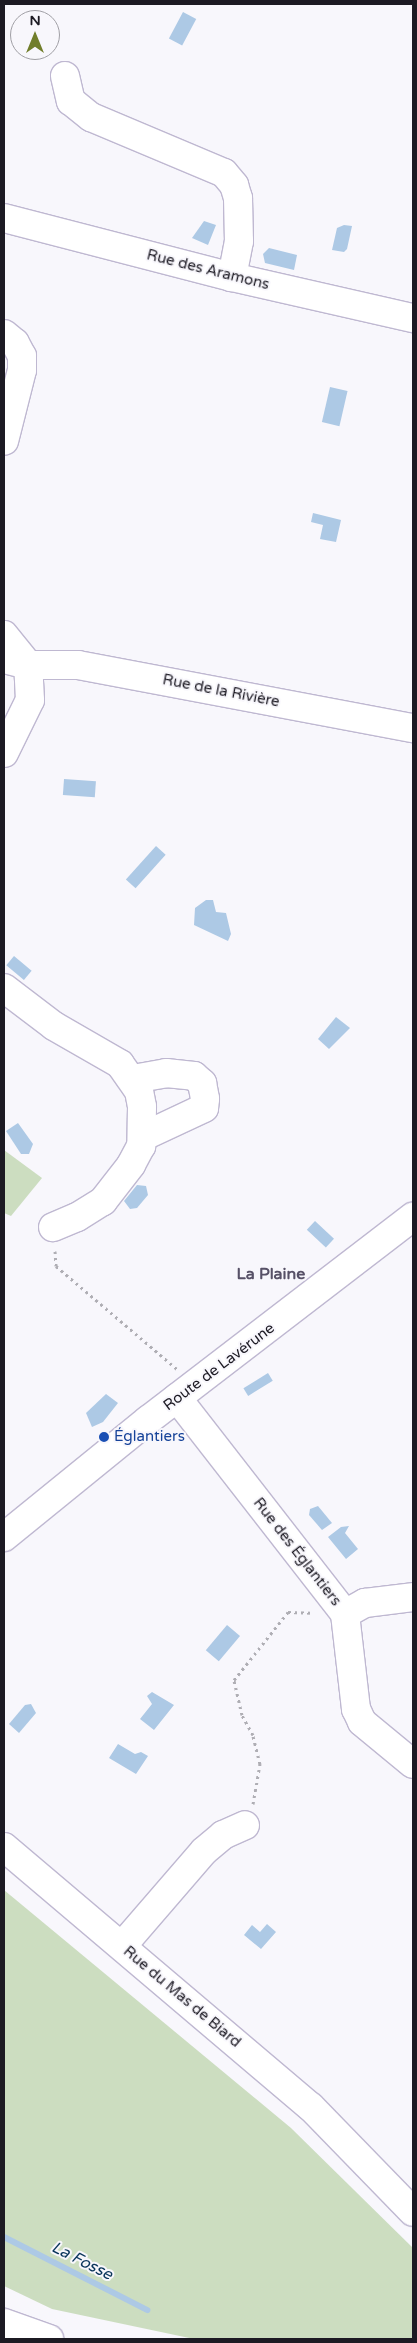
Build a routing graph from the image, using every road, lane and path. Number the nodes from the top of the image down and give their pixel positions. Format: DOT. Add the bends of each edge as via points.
graph roads {
  1 [pos="65,76"];
  2 [pos="4,218"];
  3 [pos="232,277"];
  4 [pos="413,318"];
  5 [pos="4,334"];
  6 [pos="4,441"];
  7 [pos="4,634"];
  8 [pos="16,662"];
  9 [pos="413,728"];
  10 [pos="4,753"];
  11 [pos="4,988"];
  12 [pos="133,1079"];
  13 [pos="142,1137"];
  14 [pos="413,1217"];
  15 [pos="53,1227"];
  16 [pos="186,1391"];
  17 [pos="4,1537"];
  18 [pos="413,1597"];
  19 [pos="345,1614"];
  20 [pos="413,1764"];
  21 [pos="245,1825"];
  22 [pos="4,1846"];
  23 [pos="122,1946"];
  24 [pos="413,2212"];
  25 [pos="4,2323"];
  26 [pos="49,2339"];
  1 -- 3 [label="main road" via="71,101 91,117 224,173 234,185 238,198 238,241"];
  2 -- 3 [label="main road, Rue des Aramons"];
  3 -- 4 [label="main road, Rue des Aramons"];
  5 -- 6 [label="main road" via="15,343 22,356 22,370"];
  7 -- 8 [label="main road"];
  8 -- 9 [label="main road, Rue de la Rivière" via="78,665"];
  8 -- 10 [label="main road" via="30,700"];
  11 -- 12 [label="main road" via="54,1026 120,1064"];
  12 -- 13 [label="main road" via="142,1107"];
  12 -- 13 [label="main road" via="166,1073 194,1076 202,1083 204,1108"];
  13 -- 15 [label="main road" via="131,1165 102,1201"];
  14 -- 16 [label="main road, Route de Lavérune"];
  15 -- 16 [label="path" via="56,1266"];
  16 -- 17 [label="main road, Route de Lavérune"];
  16 -- 19 [label="main road, Rue des Églantiers"];
  18 -- 19 [label="main road" via="365,1603"];
  19 -- 20 [label="main road, Rue des Églantiers" via="356,1708 362,1722 370,1733"];
  19 -- 21 [label="path" via="288,1612 234,1680 242,1715 253,1735 260,1764 257,1794"];
  21 -- 23 [label="main road" via="224,1834 204,1851"];
  22 -- 23 [label="main road, Rue du Mas de Biard"];
  23 -- 24 [label="main road, Rue du Mas de Biard" via="311,2107"];
  25 -- 26 [label="main road"];
}
